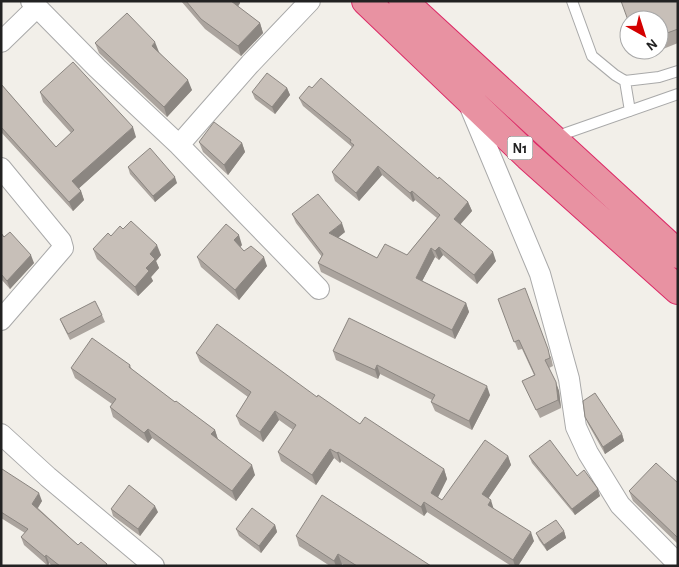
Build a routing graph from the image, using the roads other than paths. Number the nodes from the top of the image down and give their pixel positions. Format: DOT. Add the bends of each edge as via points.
graph roads {
  1 [pos="310,1"];
  2 [pos="366,1"];
  3 [pos="403,1"];
  4 [pos="572,1"];
  5 [pos="34,4"];
  6 [pos="1,42"];
  7 [pos="678,71"];
  8 [pos="625,81"];
  9 [pos="678,94"];
  10 [pos="466,96"];
  11 [pos="630,111"];
  12 [pos="551,138"];
  13 [pos="179,145"];
  14 [pos="1,168"];
  15 [pos="678,254"];
  16 [pos="319,288"];
  17 [pos="678,290"];
  18 [pos="1,320"];
  19 [pos="1,434"];
  20 [pos="678,564"];
  21 [pos="154,566"];
  1 -- 13 [label="street"];
  2 -- 10 [label="highway, N1"];
  3 -- 12 [label="highway, N1"];
  4 -- 8 [label="lane" via="592,56"];
  5 -- 6 [label="street"];
  5 -- 13 [label="street" via="96,68"];
  7 -- 8 [label="lane"];
  8 -- 11 [label="lane"];
  9 -- 11 [label="lane"];
  10 -- 17 [label="highway, N1"];
  10 -- 20 [label="street" via="540,274 569,379 576,427 620,505"];
  11 -- 12 [label="lane"];
  12 -- 15 [label="highway, N1"];
  13 -- 16 [label="street"];
  14 -- 18 [label="street" via="61,241 63,248"];
  19 -- 21 [label="street"];
}
